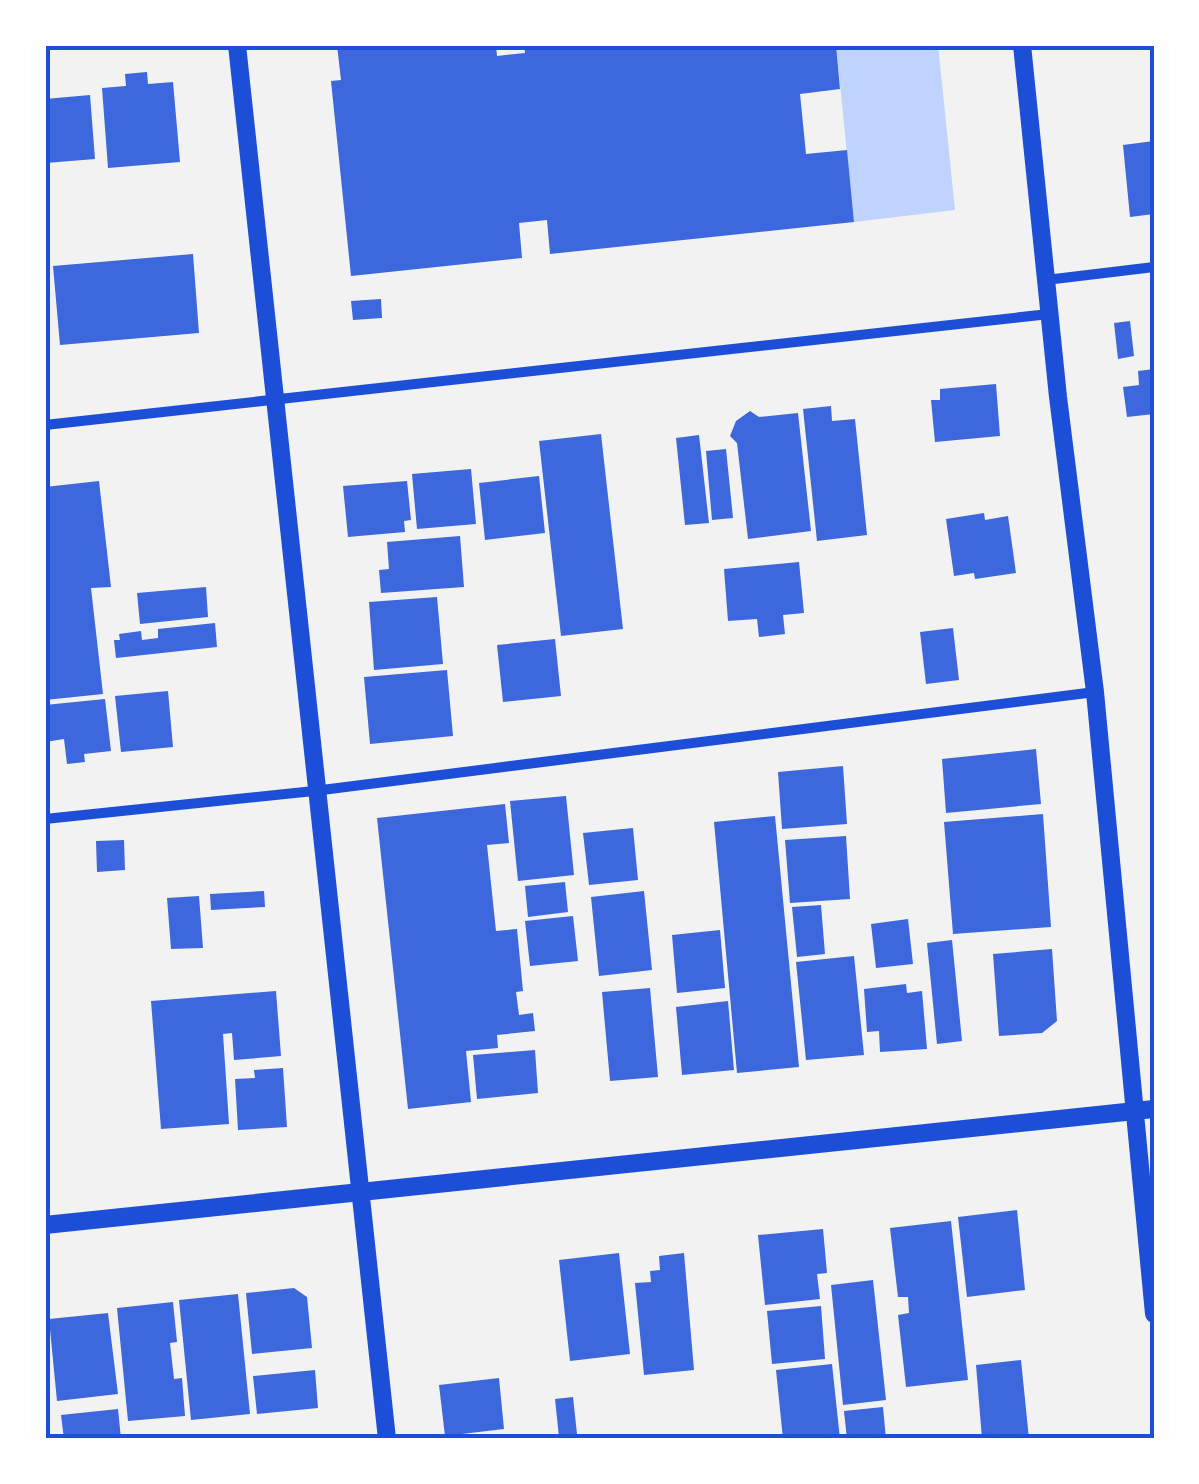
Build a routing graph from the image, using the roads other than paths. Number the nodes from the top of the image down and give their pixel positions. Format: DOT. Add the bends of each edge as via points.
graph roads {
  1 [pos="238,45"];
  2 [pos="1022,45"];
  3 [pos="1154,267"];
  4 [pos="1046,280"];
  5 [pos="1049,314"];
  6 [pos="276,401"];
  7 [pos="45,424"];
  8 [pos="1095,692"];
  9 [pos="314,790"];
  10 [pos="45,818"];
  11 [pos="1145,1110"];
  12 [pos="360,1191"];
  13 [pos="45,1225"];
  14 [pos="1154,1314"];
  15 [pos="387,1439"];
  1 -- 6 [label="street"];
  2 -- 4 [label="street"];
  3 -- 4 [label="street"];
  4 -- 5 [label="street"];
  5 -- 6 [label="street"];
  5 -- 8 [label="street"];
  6 -- 7 [label="street"];
  6 -- 9 [label="street"];
  8 -- 9 [label="street"];
  8 -- 11 [label="street"];
  9 -- 10 [label="street"];
  9 -- 12 [label="street"];
  11 -- 12 [label="street"];
  11 -- 14 [label="street"];
  12 -- 13 [label="street"];
  12 -- 15 [label="street"];
}
